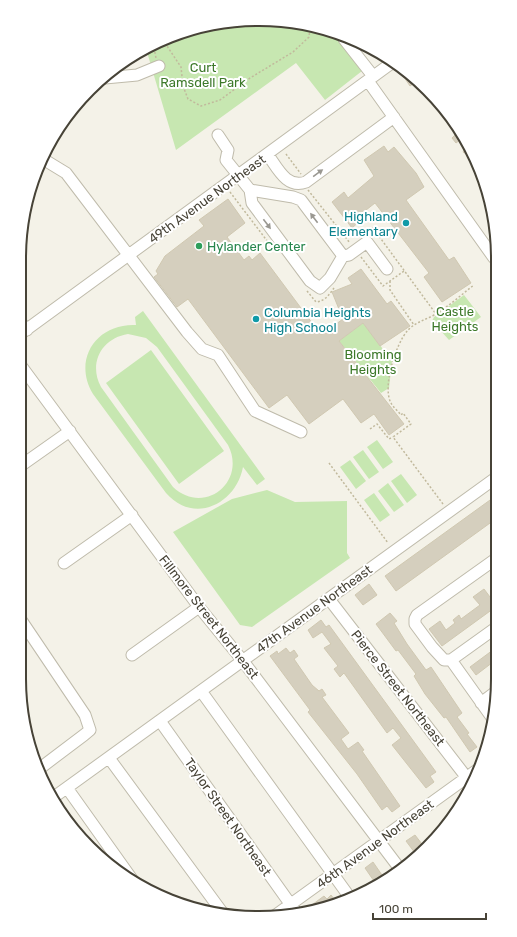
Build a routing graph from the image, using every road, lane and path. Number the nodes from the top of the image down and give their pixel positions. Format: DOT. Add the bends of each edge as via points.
graph roads {
  1 [pos="310,31"];
  2 [pos="348,44"];
  3 [pos="167,45"];
  4 [pos="388,65"];
  5 [pos="159,66"];
  6 [pos="113,77"];
  7 [pos="371,78"];
  8 [pos="394,117"];
  9 [pos="218,135"];
  10 [pos="286,154"];
  11 [pos="268,155"];
  12 [pos="47,162"];
  13 [pos="239,176"];
  14 [pos="306,182"];
  15 [pos="250,190"];
  16 [pos="361,236"];
  17 [pos="355,240"];
  18 [pos="491,254"];
  19 [pos="129,256"];
  20 [pos="343,256"];
  21 [pos="360,256"];
  22 [pos="387,269"];
  23 [pos="404,271"];
  24 [pos="390,281"];
  25 [pos="474,286"];
  26 [pos="436,314"];
  27 [pos="414,325"];
  28 [pos="26,331"];
  29 [pos="26,372"];
  30 [pos="370,429"];
  31 [pos="70,431"];
  32 [pos="301,432"];
  33 [pos="393,437"];
  34 [pos="26,462"];
  35 [pos="329,463"];
  36 [pos="491,481"];
  37 [pos="449,512"];
  38 [pos="132,515"];
  39 [pos="395,551"];
  40 [pos="491,562"];
  41 [pos="64,563"];
  42 [pos="329,599"];
  43 [pos="200,607"];
  44 [pos="26,628"];
  45 [pos="491,630"];
  46 [pos="132,655"];
  47 [pos="451,660"];
  48 [pos="243,661"];
  49 [pos="201,691"];
  50 [pos="491,696"];
  51 [pos="481,703"];
  52 [pos="488,713"];
  53 [pos="160,721"];
  54 [pos="109,758"];
  55 [pos="43,766"];
  56 [pos="467,778"];
  57 [pos="67,788"];
  58 [pos="57,795"];
  59 [pos="379,841"];
  60 [pos="397,865"];
  61 [pos="124,869"];
  62 [pos="333,874"];
  63 [pos="347,893"];
  64 [pos="219,908"];
  65 [pos="293,909"];
  1 -- 3 [label="path" via="309,36 293,52 220,100 201,106 188,99 183,86 181,68"];
  2 -- 7 [label="street"];
  4 -- 7 [label="street, 49th Avenue Northeast"];
  5 -- 6 [label="street" via="136,75"];
  7 -- 8 [label="street"];
  7 -- 11 [label="street, 49th Avenue Northeast"];
  14 -- 8 [label="street, one-way"];
  8 -- 18 [label="street"];
  9 -- 13 [label="street" via="228,150 226,160"];
  10 -- 14 [label="path"];
  11 -- 13 [label="street, 49th Avenue Northeast"];
  11 -- 14 [label="street" via="289,182 298,185"];
  12 -- 19 [label="street" via="66,173"];
  13 -- 15 [label="street"];
  13 -- 19 [label="street, 49th Avenue Northeast"];
  14 -- 17 [label="path" via="308,189 349,244"];
  20 -- 15 [label="street, one-way" via="301,200"];
  15 -- 20 [label="street, one-way" via="252,203 310,282 320,288 330,278"];
  16 -- 23 [label="path" via="373,228"];
  19 -- 28 [label="street, 49th Avenue Northeast"];
  19 -- 32 [label="street" via="202,349 218,355 255,411"];
  20 -- 22 [label="street" via="349,255 367,242"];
  21 -- 24 [label="path" via="383,286"];
  23 -- 24 [label="path"];
  23 -- 26 [label="path"];
  24 -- 27 [label="path" via="390,290"];
  25 -- 26 [label="path"];
  26 -- 27 [label="path"];
  27 -- 33 [label="path" via="402,338 392,361 389,382 390,402 411,424"];
  29 -- 31 [label="street, Fillmore Street Northeast"];
  30 -- 33 [label="path" via="377,424 389,439"];
  31 -- 34 [label="street"];
  31 -- 38 [label="street, Fillmore Street Northeast"];
  33 -- 37 [label="path"];
  35 -- 39 [label="path"];
  36 -- 37 [label="street, 47th Avenue Northeast"];
  37 -- 39 [label="street, 47th Avenue Northeast"];
  38 -- 41 [label="street"];
  38 -- 43 [label="street, Fillmore Street Northeast"];
  39 -- 42 [label="street, 47th Avenue Northeast"];
  40 -- 47 [label="street" via="414,619 432,647 444,660"];
  42 -- 48 [label="street, 47th Avenue Northeast"];
  42 -- 56 [label="street, Pierce Street Northeast"];
  43 -- 46 [label="street"];
  43 -- 48 [label="street, Fillmore Street Northeast"];
  44 -- 55 [label="street" via="85,715 90,727 84,735"];
  45 -- 47 [label="street"];
  47 -- 51 [label="street"];
  48 -- 49 [label="street, 47th Avenue Northeast"];
  48 -- 59 [label="street, Fillmore Street Northeast"];
  49 -- 53 [label="street, 47th Avenue Northeast"];
  49 -- 62 [label="street"];
  50 -- 51 [label="street"];
  51 -- 52 [label="street"];
  53 -- 54 [label="street, 47th Avenue Northeast"];
  53 -- 65 [label="street, Taylor Street Northeast"];
  54 -- 57 [label="street, 47th Avenue Northeast"];
  54 -- 64 [label="street"];
  56 -- 59 [label="street, 46th Avenue Northeast"];
  57 -- 58 [label="street, 47th Avenue Northeast"];
  57 -- 61 [label="street"];
  59 -- 60 [label="street, Fillmore Street Northeast"];
  59 -- 62 [label="street, 46th Avenue Northeast"];
  62 -- 63 [label="street"];
  62 -- 65 [label="street, 46th Avenue Northeast"];
}
